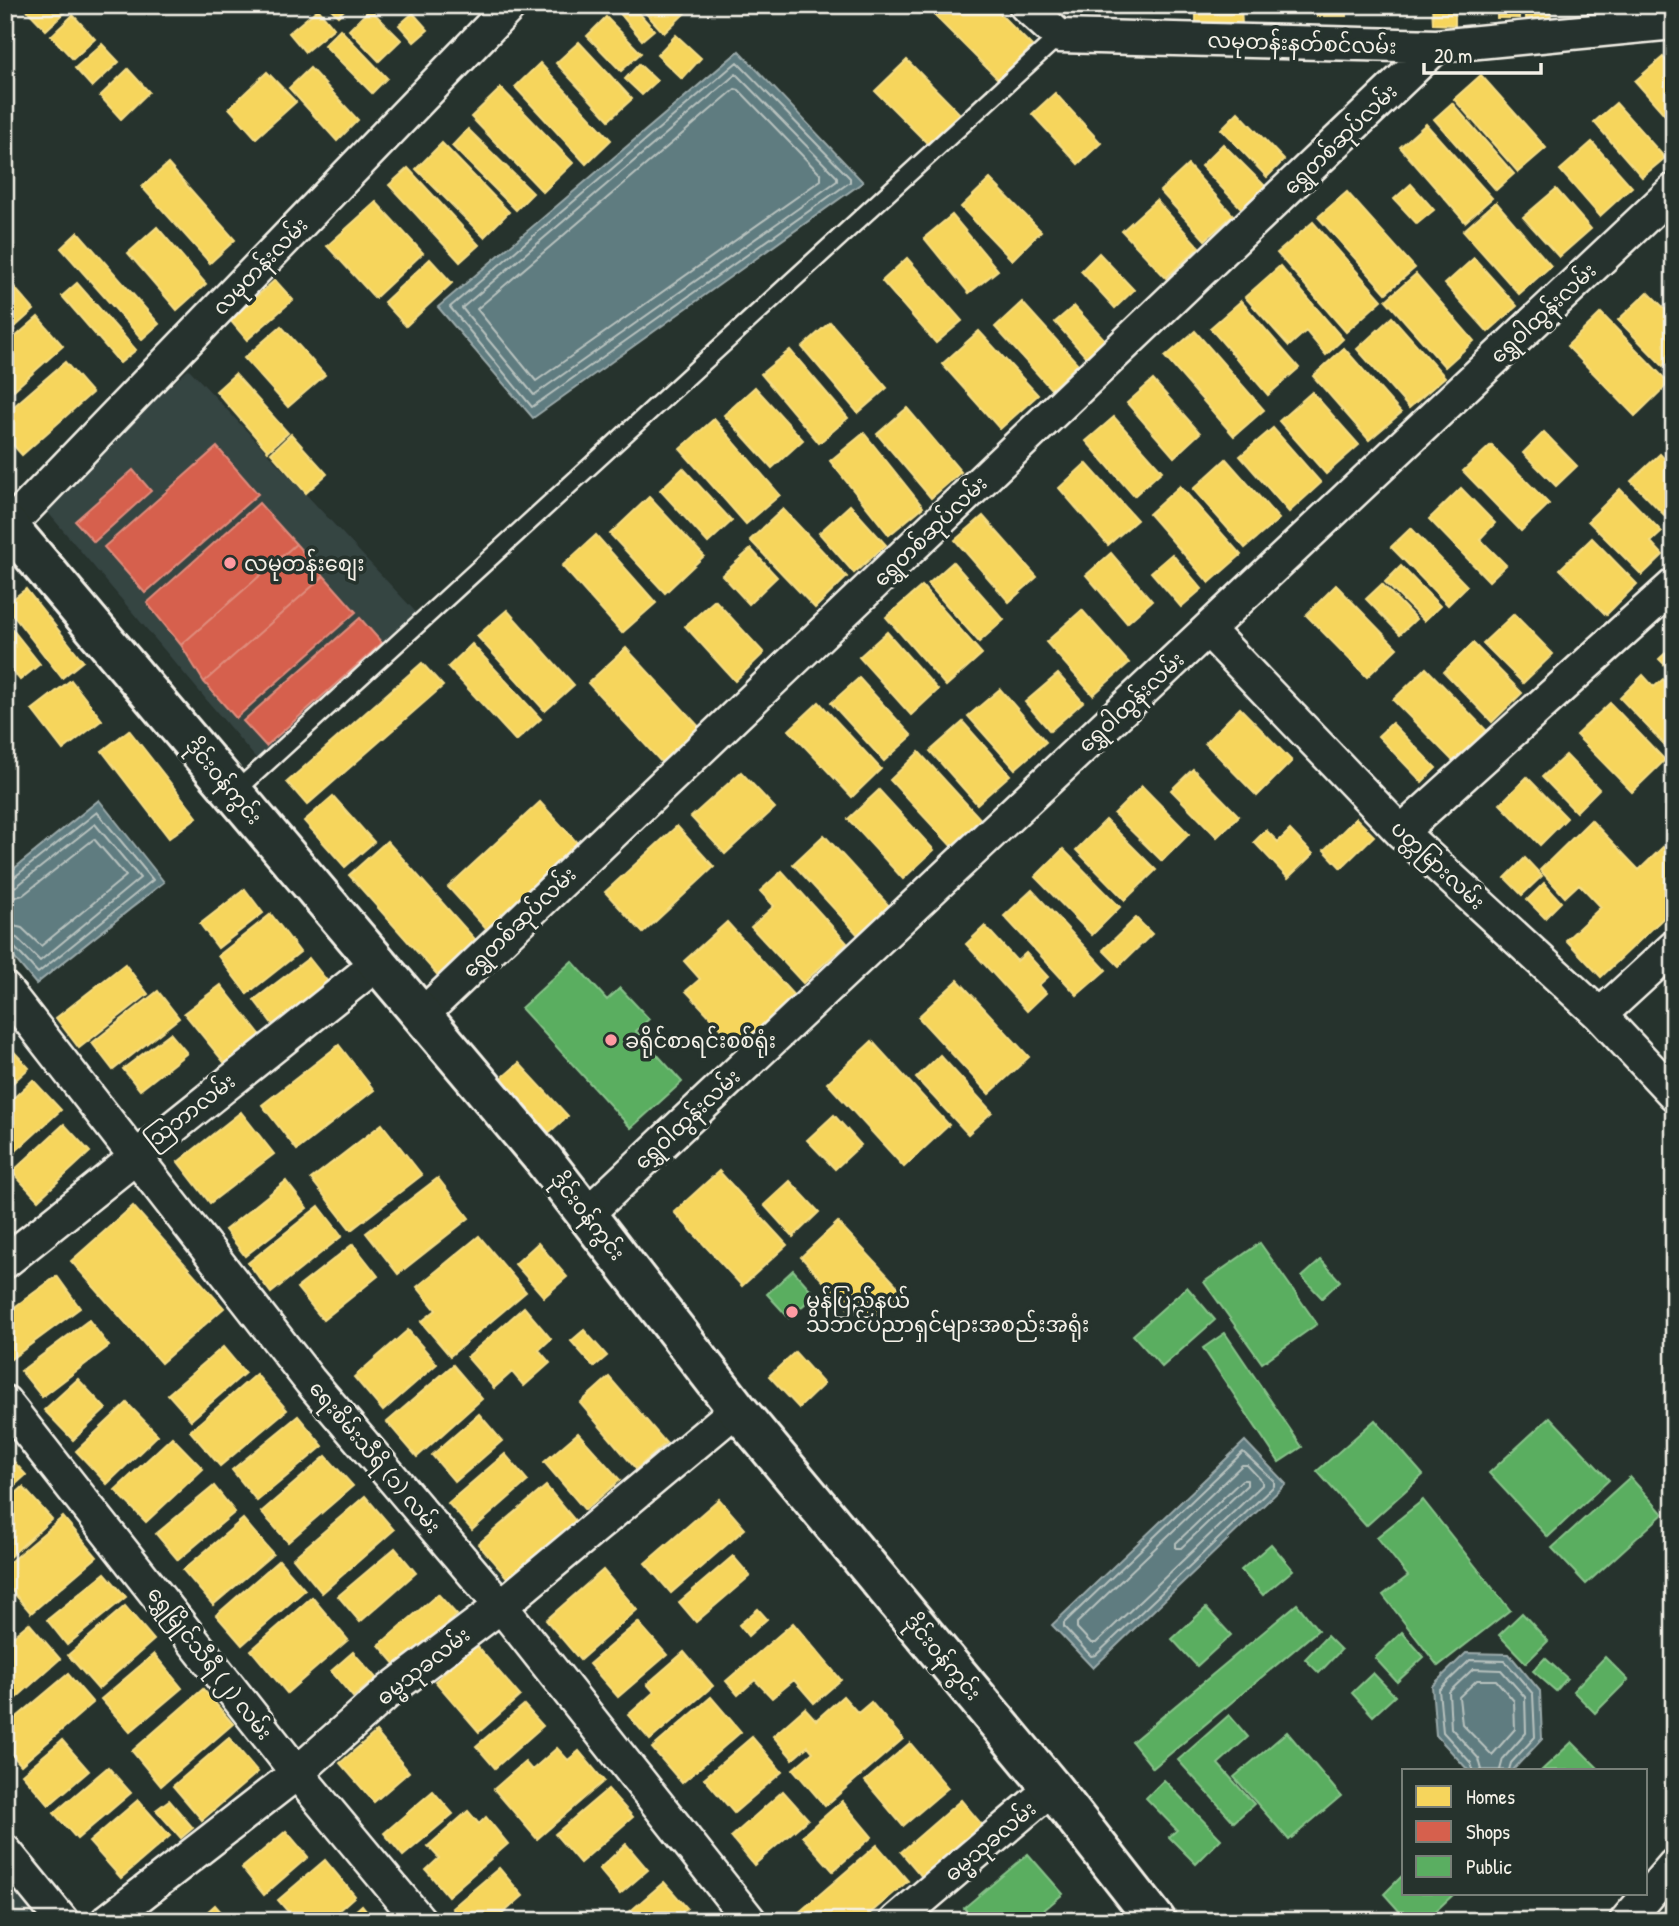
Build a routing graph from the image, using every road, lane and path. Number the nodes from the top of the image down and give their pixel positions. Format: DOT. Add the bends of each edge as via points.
graph roads {
  1 [pos="511,5"];
  2 [pos="1025,5"];
  3 [pos="1674,23"];
  4 [pos="1059,36"];
  5 [pos="1437,46"];
  6 [pos="1674,190"];
  7 [pos="6,527"];
  8 [pos="1674,585"];
  9 [pos="1208,630"];
  10 [pos="234,793"];
  11 [pos="1401,832"];
  12 [pos="1674,947"];
  13 [pos="377,963"];
  14 [pos="5,989"];
  15 [pos="422,1015"];
  16 [pos="1600,1015"];
  17 [pos="1674,1094"];
  18 [pos="135,1155"];
  19 [pos="587,1214"];
  20 [pos="5,1262"];
  21 [pos="5,1402"];
  22 [pos="737,1409"];
  23 [pos="501,1606"];
  24 [pos="297,1773"];
  25 [pos="1052,1788"];
  26 [pos="5,1851"];
  27 [pos="1674,1865"];
  28 [pos="62,1921"];
  29 [pos="107,1921"];
  30 [pos="420,1921"];
  31 [pos="750,1921"];
  32 [pos="896,1921"];
  33 [pos="1156,1921"];
  34 [pos="1626,1921"];
  1 -- 7 [label="street, လမုတန်းလမ်း"];
  2 -- 4 [label="street"];
  3 -- 5 [label="street, လမုတန်းနတ်စင်လမ်း"];
  4 -- 5 [label="street, လမုတန်းနတ်စင်လမ်း"];
  4 -- 10 [label="lane"];
  5 -- 15 [label="street, ရွှေတစ်ဆုပ်လမ်း"];
  6 -- 9 [label="street, ရွှေဝါထွန်းလမ်း"];
  7 -- 10 [label="street, ဒိုင်းဝန်ကွင်း"];
  8 -- 11 [label="street"];
  9 -- 11 [label="street, ပတ္တမြားလမ်း"];
  9 -- 19 [label="street, ရွှေဝါထွန်းလမ်း"];
  10 -- 13 [label="street, ဒိုင်းဝန်ကွင်း"];
  11 -- 16 [label="street, ပတ္တမြားလမ်း"];
  12 -- 16 [label="street"];
  13 -- 15 [label="street, ဒိုင်းဝန်ကွင်း"];
  13 -- 18 [label="street, သြဘာလမ်း"];
  14 -- 18 [label="street, ရေးစိမ်းသီရိ (၁) လမ်း"];
  15 -- 19 [label="street, ဒိုင်းဝန်ကွင်း"];
  16 -- 17 [label="street, ပတ္တမြားလမ်း"];
  18 -- 20 [label="street, သြဘာလမ်း"];
  18 -- 23 [label="street, ရေးစိမ်းသီရိ (၁) လမ်း" via="310,1381"];
  19 -- 22 [label="street, ဒိုင်းဝန်ကွင်း"];
  21 -- 24 [label="street, ရွှေမြိုင်သီရီ (၂) လမ်း"];
  22 -- 23 [label="street, ဓမ္မသုခလမ်း"];
  22 -- 25 [label="street, ဒိုင်းဝန်ကွင်း"];
  23 -- 24 [label="street, ဓမ္မသုခလမ်း" via="390,1690"];
  23 -- 31 [label="street, ရေးစိမ်းသီရိ (၁) လမ်း"];
  24 -- 29 [label="street, ဓမ္မသုခလမ်း"];
  24 -- 30 [label="street, ရွှေမြိုင်သီရီ (၂) လမ်း"];
  25 -- 32 [label="street, ဓမ္မသုခလမ်း"];
  25 -- 33 [label="street, ဒိုင်းဝန်ကွင်း"];
  26 -- 28 [label="street"];
  27 -- 34 [label="street"];
}
